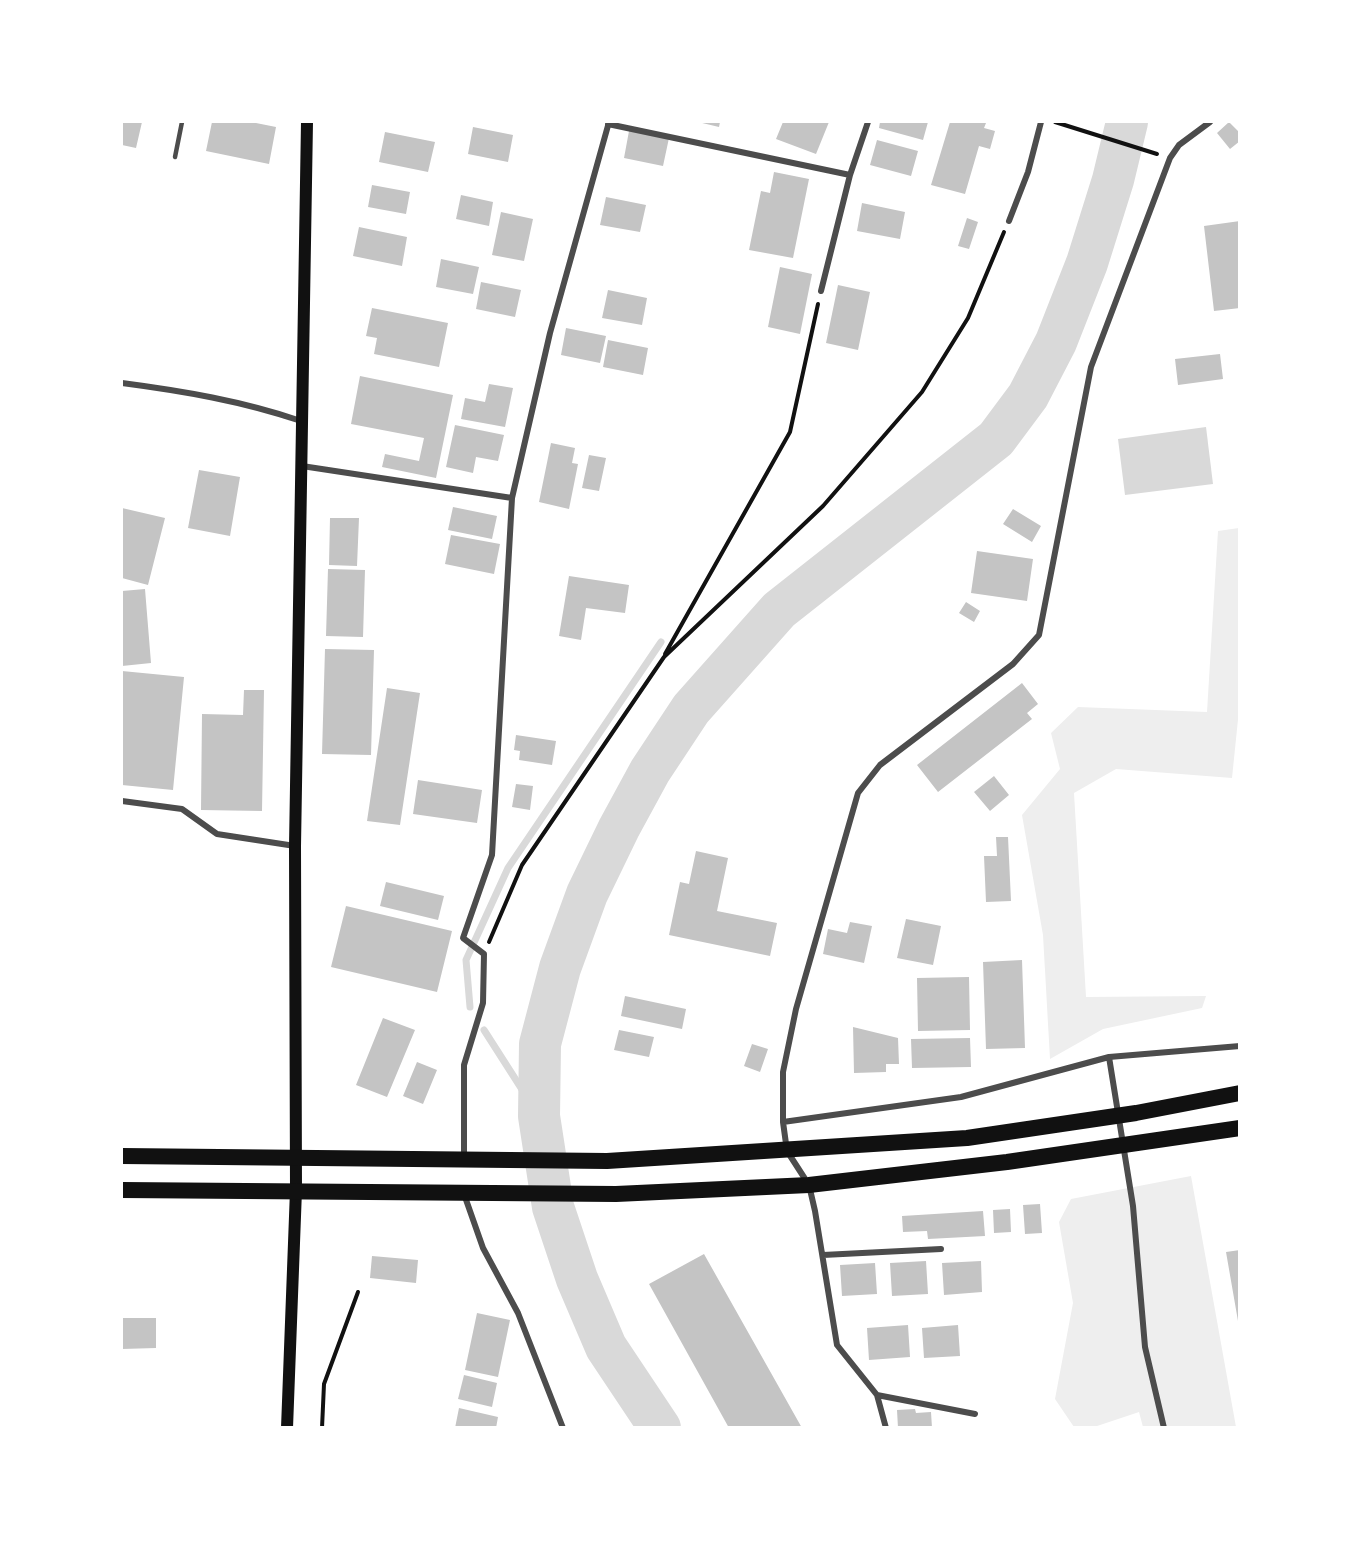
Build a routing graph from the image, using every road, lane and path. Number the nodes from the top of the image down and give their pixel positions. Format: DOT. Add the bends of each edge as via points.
graph roads {
  1 [pos="182,122"];
  2 [pos="307,122"];
  3 [pos="868,122"];
  4 [pos="1041,122"];
  5 [pos="1054,122"];
  6 [pos="1210,122"];
  7 [pos="608,123"];
  8 [pos="175,157"];
  9 [pos="1170,158"];
  10 [pos="850,175"];
  11 [pos="1009,221"];
  12 [pos="821,291"];
  13 [pos="122,383"];
  14 [pos="302,421"];
  15 [pos="301,466"];
  16 [pos="512,498"];
  17 [pos="663,657"];
  18 [pos="122,801"];
  19 [pos="295,846"];
  20 [pos="484,954"];
  21 [pos="1239,1046"];
  22 [pos="1109,1057"];
  23 [pos="1239,1093"];
  24 [pos="783,1122"];
  25 [pos="1239,1128"];
  26 [pos="787,1150"];
  27 [pos="122,1156"];
  28 [pos="296,1156"];
  29 [pos="464,1160"];
  30 [pos="809,1185"];
  31 [pos="122,1190"];
  32 [pos="296,1190"];
  33 [pos="464,1193"];
  34 [pos="941,1249"];
  35 [pos="823,1255"];
  36 [pos="358,1292"];
  37 [pos="877,1395"];
  38 [pos="975,1414"];
  39 [pos="287,1428"];
  40 [pos="322,1428"];
  41 [pos="563,1428"];
  42 [pos="886,1428"];
  43 [pos="1164,1428"];
  1 -- 8 [label="lane"];
  2 -- 14 [label="main road"];
  3 -- 10 [label="street"];
  4 -- 11 [label="street" via="1028,172"];
  5 -- 9 [label="path"];
  6 -- 9 [label="street" via="1179,145"];
  7 -- 10 [label="street"];
  7 -- 16 [label="street" via="550,333"];
  9 -- 24 [label="street" via="1090,367 1039,635 1013,664 880,765 858,793 796,1010 783,1072"];
  10 -- 12 [label="street"];
  11 -- 17 [label="path" via="968,318 922,392 823,506"];
  12 -- 17 [label="path" via="790,432"];
  13 -- 14 [label="street" via="204,394"];
  14 -- 15 [label="main road"];
  15 -- 16 [label="street"];
  15 -- 19 [label="main road"];
  16 -- 20 [label="street" via="492,855 463,938"];
  17 -- 20 [label="path" via="522,866"];
  18 -- 19 [label="street" via="182,809 217,834"];
  19 -- 28 [label="main road"];
  20 -- 29 [label="street" via="483,1003 464,1065"];
  21 -- 22 [label="street"];
  22 -- 24 [label="street" via="961,1097"];
  22 -- 43 [label="street" via="1133,1206 1145,1347"];
  23 -- 26 [label="highway" via="1137,1113 967,1138"];
  24 -- 26 [label="street"];
  25 -- 30 [label="highway" via="1007,1162"];
  26 -- 29 [label="highway" via="607,1161"];
  26 -- 30 [label="street"];
  27 -- 28 [label="highway"];
  28 -- 29 [label="highway"];
  28 -- 32 [label="main road"];
  30 -- 33 [label="highway" via="615,1194"];
  30 -- 35 [label="street"];
  31 -- 32 [label="highway"];
  32 -- 33 [label="highway"];
  32 -- 39 [label="main road"];
  33 -- 41 [label="street" via="483,1248 518,1313"];
  34 -- 35 [label="street"];
  35 -- 37 [label="street" via="837,1345"];
  36 -- 40 [label="path" via="324,1384"];
  37 -- 38 [label="street"];
  37 -- 42 [label="street"];
}
